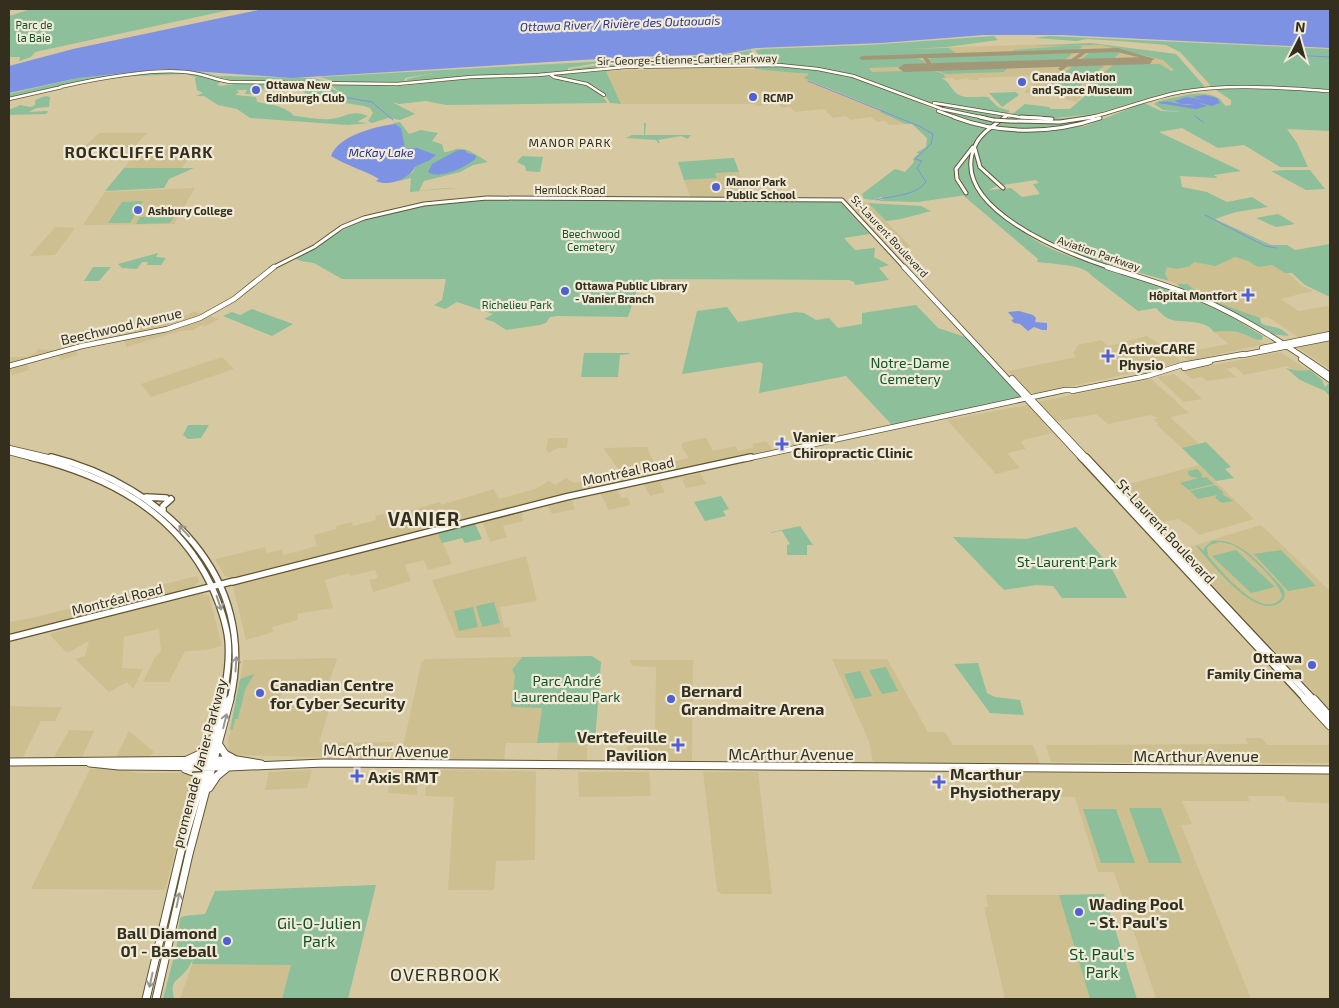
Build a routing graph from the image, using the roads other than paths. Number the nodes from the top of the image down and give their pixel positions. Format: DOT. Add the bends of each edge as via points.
graph roads {
  1 [pos="550,74"];
  2 [pos="1330,91"];
  3 [pos="899,92"];
  4 [pos="604,95"];
  5 [pos="9,99"];
  6 [pos="1133,105"];
  7 [pos="1008,115"];
  8 [pos="994,126"];
  9 [pos="976,143"];
  10 [pos="1003,188"];
  11 [pos="966,193"];
  12 [pos="842,200"];
  13 [pos="309,250"];
  14 [pos="1223,309"];
  15 [pos="1330,334"];
  16 [pos="1268,337"];
  17 [pos="1274,338"];
  18 [pos="1330,338"];
  19 [pos="1297,341"];
  20 [pos="1308,342"];
  21 [pos="1283,346"];
  22 [pos="1270,348"];
  23 [pos="1294,355"];
  24 [pos="1302,356"];
  25 [pos="9,366"];
  26 [pos="1330,374"];
  27 [pos="1330,380"];
  28 [pos="1030,400"];
  29 [pos="9,448"];
  30 [pos="9,452"];
  31 [pos="142,496"];
  32 [pos="163,512"];
  33 [pos="222,585"];
  34 [pos="213,587"];
  35 [pos="9,638"];
  36 [pos="1330,717"];
  37 [pos="1330,726"];
  38 [pos="215,730"];
  39 [pos="219,745"];
  40 [pos="236,760"];
  41 [pos="182,761"];
  42 [pos="9,762"];
  43 [pos="90,762"];
  44 [pos="206,764"];
  45 [pos="213,764"];
  46 [pos="261,764"];
  47 [pos="175,766"];
  48 [pos="228,767"];
  49 [pos="1330,769"];
  50 [pos="198,790"];
  51 [pos="206,793"];
  52 [pos="146,999"];
  53 [pos="156,999"];
  1 -- 3 [label="main road, Sir-George-Étienne-Cartier Parkway" via="633,67 779,65 849,75"];
  1 -- 4 [label="main road" via="588,84"];
  1 -- 5 [label="main road, Sir-George-Étienne-Cartier Parkway" via="397,84 218,81 188,73 159,72 106,78"];
  2 -- 6 [label="main road, Sir-George-Étienne-Cartier Parkway" via="1217,88 1178,93"];
  3 -- 6 [label="main road, Sir-George-Étienne-Cartier Parkway, bridge" via="947,110 1010,121 1090,118"];
  3 -- 7 [label="main road" via="943,105"];
  3 -- 8 [label="main road" via="949,115"];
  6 -- 7 [label="main road" via="1070,118"];
  6 -- 8 [label="main road" via="1066,128 1033,130"];
  7 -- 8 [label="main road"];
  8 -- 9 [label="main road"];
  9 -- 10 [label="main road" via="978,163"];
  9 -- 11 [label="main road" via="954,172"];
  9 -- 14 [label="main road, Aviation Parkway" via="970,164 973,177 983,194 1008,218 1051,246 1167,285"];
  12 -- 13 [label="main road, Hemlock Road" via="456,200 364,218 342,227"];
  12 -- 28 [label="main road, St-Laurent Boulevard"];
  13 -- 25 [label="main road, Beechwood Avenue" via="275,266 234,299 200,318 167,329 83,345"];
  14 -- 16 [label="main road, Aviation Parkway"];
  14 -- 17 [label="main road, Aviation Parkway"];
  15 -- 19 [label="main road, Montréal Road"];
  16 -- 21 [label="main road, Aviation Parkway"];
  16 -- 22 [label="main road"];
  17 -- 19 [label="main road"];
  17 -- 21 [label="main road, Aviation Parkway"];
  18 -- 20 [label="main road, Montréal Road"];
  19 -- 21 [label="main road, Montréal Road"];
  20 -- 21 [label="main road, Montréal Road"];
  20 -- 24 [label="main road" via="1296,348"];
  21 -- 22 [label="main road, Montréal Road"];
  21 -- 23 [label="main road, Aviation Parkway"];
  21 -- 24 [label="main road, Aviation Parkway"];
  22 -- 23 [label="main road"];
  22 -- 28 [label="main road, Montréal Road"];
  23 -- 27 [label="main road, Aviation Parkway"];
  24 -- 26 [label="main road, Aviation Parkway"];
  28 -- 33 [label="main road, Montréal Road" via="566,497"];
  28 -- 36 [label="main road, St-Laurent Boulevard"];
  28 -- 37 [label="main road, St-Laurent Boulevard"];
  29 -- 31 [label="main road, promenade Vanier Parkway" via="88,468"];
  30 -- 34 [label="main road" via="66,466 110,484 150,509 188,546"];
  31 -- 32 [label="main road, promenade Vanier Parkway"];
  31 -- 32 [label="main road" via="168,499"];
  33 -- 32 [label="main road, promenade Vanier Parkway, one-way" via="193,541"];
  33 -- 34 [label="main road, Montréal Road"];
  39 -- 33 [label="main road, promenade Vanier Parkway, one-way" via="236,662 232,614"];
  34 -- 35 [label="main road, Montréal Road"];
  34 -- 38 [label="main road, one-way" via="227,630 229,657 225,694"];
  38 -- 41 [label="main road" via="202,752"];
  38 -- 44 [label="main road"];
  39 -- 40 [label="main road" via="224,754"];
  39 -- 45 [label="main road, promenade Vanier Parkway"];
  40 -- 45 [label="main road, McArthur Avenue"];
  40 -- 46 [label="main road, McArthur Avenue"];
  41 -- 43 [label="main road, McArthur Avenue"];
  41 -- 44 [label="main road, McArthur Avenue"];
  42 -- 43 [label="main road, McArthur Avenue"];
  43 -- 47 [label="main road, McArthur Avenue" via="119,766"];
  44 -- 45 [label="main road, McArthur Avenue"];
  44 -- 47 [label="main road, McArthur Avenue"];
  44 -- 50 [label="main road"];
  45 -- 48 [label="main road, McArthur Avenue"];
  45 -- 51 [label="main road, promenade Vanier Parkway"];
  46 -- 48 [label="main road, McArthur Avenue"];
  46 -- 49 [label="main road, McArthur Avenue"];
  47 -- 50 [label="main road" via="196,773"];
  48 -- 51 [label="main road" via="217,776"];
  50 -- 52 [label="main road, one-way" via="176,866"];
  53 -- 51 [label="main road, promenade Vanier Parkway, one-way" via="186,864"];
}
